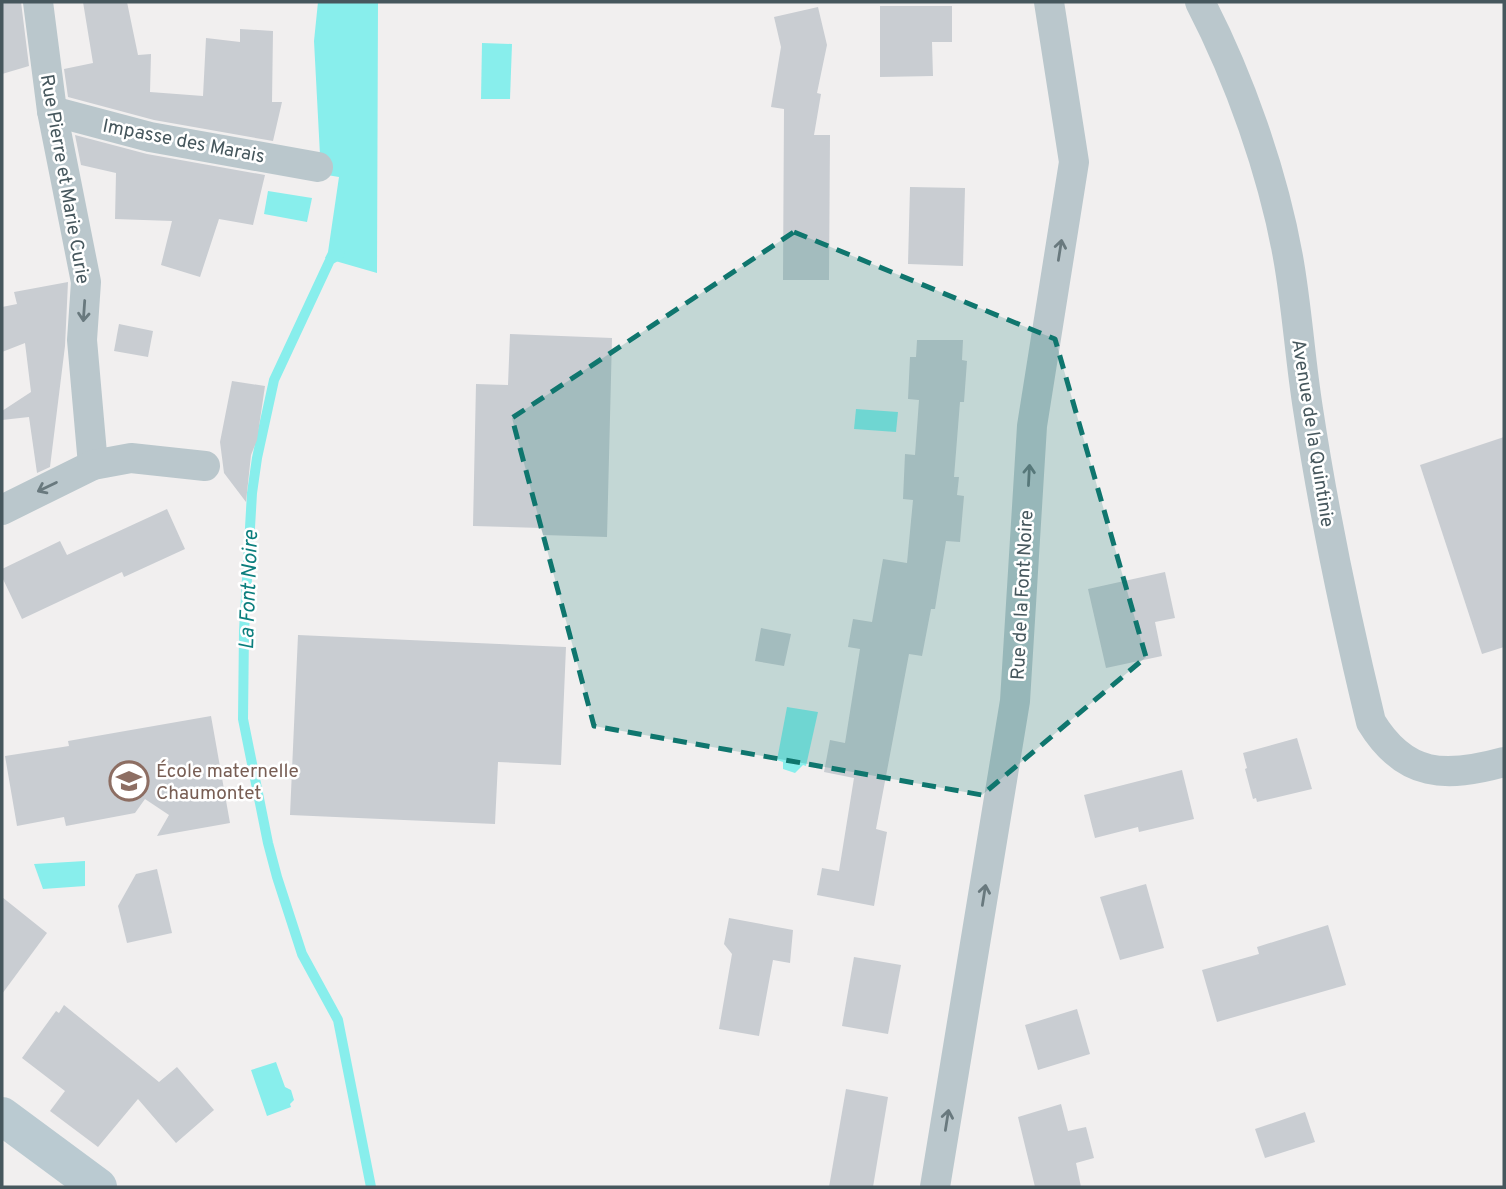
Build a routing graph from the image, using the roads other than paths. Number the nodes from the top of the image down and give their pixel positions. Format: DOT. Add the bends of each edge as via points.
graph roads {
  1 [pos="38,2"];
  2 [pos="1049,2"];
  3 [pos="1200,2"];
  4 [pos="52,111"];
  5 [pos="318,167"];
  6 [pos="93,465"];
  7 [pos="205,466"];
  8 [pos="2,510"];
  9 [pos="1504,762"];
  10 [pos="2,1116"];
  11 [pos="98,1187"];
  12 [pos="935,1187"];
  1 -- 4 [label="street, Rue Pierre et Marie Curie"];
  12 -- 2 [label="street, Rue de la Font Noire, one-way" via="1015,701 1032,426 1074,162"];
  3 -- 9 [label="street, Avenue de la Quintinie" via="1258,143 1288,256 1333,553 1371,722 1384,744 1416,766 1446,773"];
  4 -- 5 [label="street, Impasse des Marais" via="150,137"];
  4 -- 6 [label="street, Rue Pierre et Marie Curie, one-way" via="86,282 82,340"];
  6 -- 7 [label="street" via="131,458"];
  6 -- 8 [label="street, one-way"];
  10 -- 11 [label="main road"];
}
